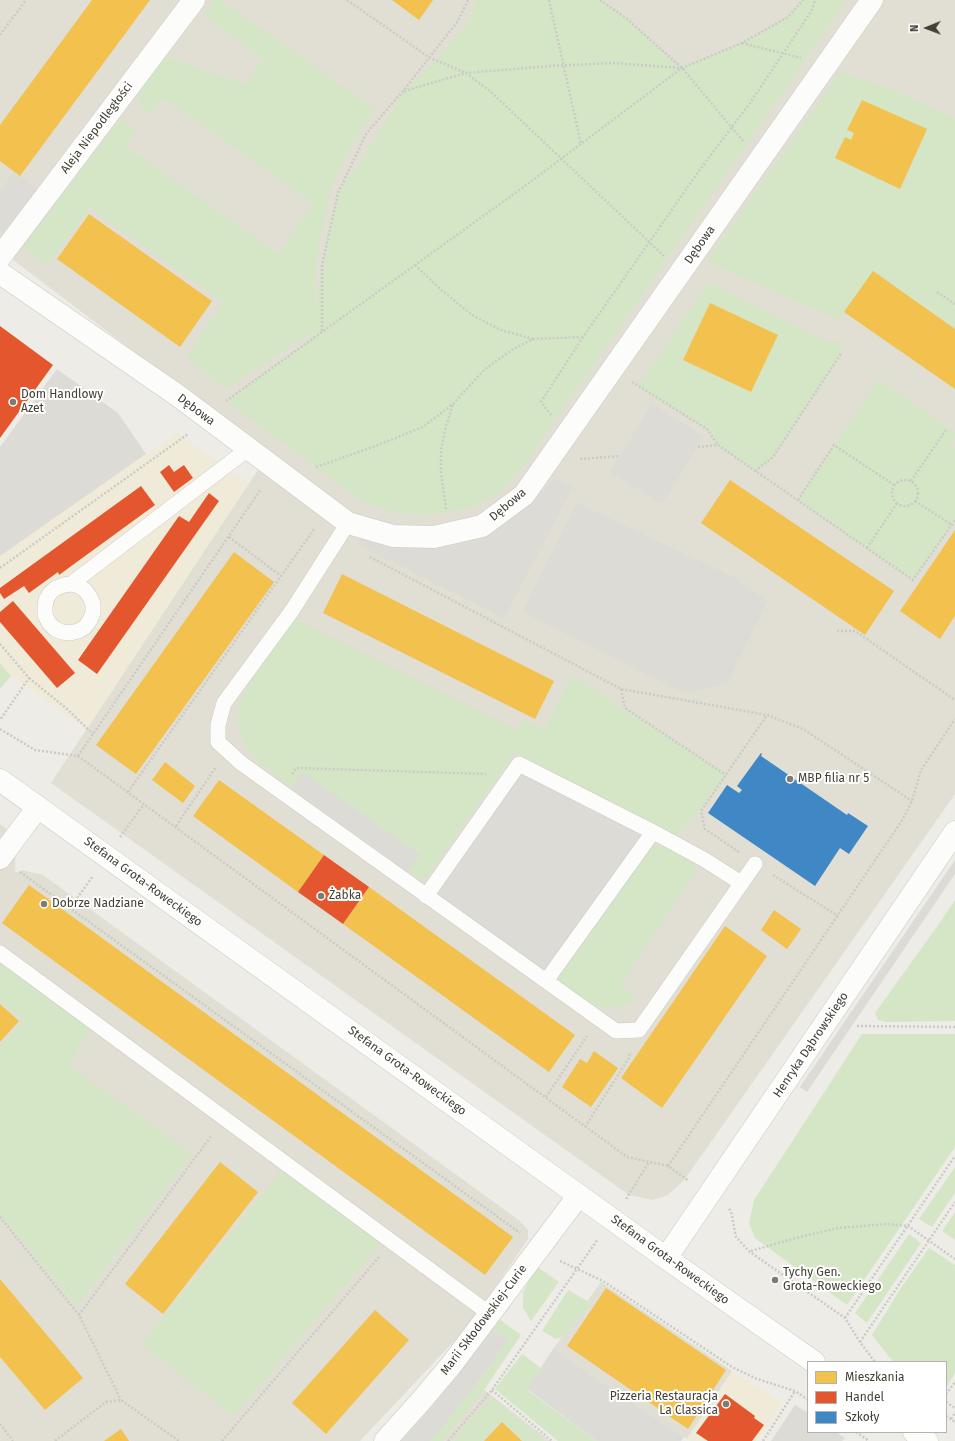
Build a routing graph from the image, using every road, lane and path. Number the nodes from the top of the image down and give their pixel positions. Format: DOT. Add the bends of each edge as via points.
graph roads {
  1 [pos="26,0"];
  2 [pos="194,0"];
  3 [pos="347,0"];
  4 [pos="468,0"];
  5 [pos="549,0"];
  6 [pos="600,0"];
  7 [pos="803,0"];
  8 [pos="815,0"];
  9 [pos="872,0"];
  10 [pos="0,35"];
  11 [pos="742,43"];
  12 [pos="783,53"];
  13 [pos="430,58"];
  14 [pos="806,59"];
  15 [pos="564,66"];
  16 [pos="682,68"];
  17 [pos="466,73"];
  18 [pos="403,91"];
  19 [pos="731,127"];
  20 [pos="581,144"];
  21 [pos="746,145"];
  22 [pos="562,158"];
  23 [pos="649,242"];
  24 [pos="0,257"];
  25 [pos="667,259"];
  26 [pos="415,265"];
  27 [pos="0,273"];
  28 [pos="937,292"];
  29 [pos="955,304"];
  30 [pos="322,332"];
  31 [pos="584,337"];
  32 [pos="533,339"];
  33 [pos="842,352"];
  34 [pos="628,379"];
  35 [pos="453,404"];
  36 [pos="232,405"];
  37 [pos="553,416"];
  38 [pos="946,430"];
  39 [pos="190,433"];
  40 [pos="718,445"];
  41 [pos="698,447"];
  42 [pos="248,449"];
  43 [pos="620,456"];
  44 [pos="574,459"];
  45 [pos="321,471"];
  46 [pos="755,471"];
  47 [pos="911,481"];
  48 [pos="264,485"];
  49 [pos="894,485"];
  50 [pos="798,500"];
  51 [pos="915,501"];
  52 [pos="897,503"];
  53 [pos="446,512"];
  54 [pos="955,520"];
  55 [pos="319,522"];
  56 [pos="952,524"];
  57 [pos="344,530"];
  58 [pos="229,537"];
  59 [pos="866,548"];
  60 [pos="0,568"];
  61 [pos="281,576"];
  62 [pos="71,584"];
  63 [pos="837,631"];
  64 [pos="0,644"];
  65 [pos="29,678"];
  66 [pos="622,689"];
  67 [pos="955,700"];
  68 [pos="767,715"];
  69 [pos="955,719"];
  70 [pos="0,720"];
  71 [pos="0,729"];
  72 [pos="93,734"];
  73 [pos="227,750"];
  74 [pos="78,756"];
  75 [pos="726,775"];
  76 [pos="0,780"];
  77 [pos="506,784"];
  78 [pos="280,791"];
  79 [pos="128,792"];
  80 [pos="912,801"];
  81 [pos="38,807"];
  82 [pos="176,826"];
  83 [pos="653,832"];
  84 [pos="955,832"];
  85 [pos="0,858"];
  86 [pos="755,864"];
  87 [pos="741,883"];
  88 [pos="426,896"];
  89 [pos="838,916"];
  90 [pos="0,953"];
  91 [pos="546,981"];
  92 [pos="598,1018"];
  93 [pos="857,1026"];
  94 [pos="955,1027"];
  95 [pos="634,1030"];
  96 [pos="546,1097"];
  97 [pos="224,1118"];
  98 [pos="586,1126"];
  99 [pos="955,1156"];
  100 [pos="579,1195"];
  101 [pos="955,1202"];
  102 [pos="731,1211"];
  103 [pos="0,1217"];
  104 [pos="908,1226"];
  105 [pos="929,1241"];
  106 [pos="392,1242"];
  107 [pos="540,1247"];
  108 [pos="750,1252"];
  109 [pos="666,1258"];
  110 [pos="955,1259"];
  111 [pos="578,1268"];
  112 [pos="490,1314"];
  113 [pos="79,1315"];
  114 [pos="845,1318"];
  115 [pos="860,1342"];
  116 [pos="813,1361"];
  117 [pos="874,1361"];
  118 [pos="955,1382"];
  119 [pos="492,1390"];
  120 [pos="795,1391"];
  121 [pos="947,1393"];
  122 [pos="807,1399"];
  123 [pos="121,1400"];
  124 [pos="955,1413"];
  125 [pos="947,1417"];
  126 [pos="951,1419"];
  127 [pos="955,1422"];
  128 [pos="0,1424"];
  129 [pos="857,1433"];
  130 [pos="915,1433"];
  131 [pos="13,1441"];
  132 [pos="55,1441"];
  133 [pos="179,1441"];
  134 [pos="222,1441"];
  135 [pos="385,1441"];
  136 [pos="448,1441"];
  137 [pos="552,1441"];
  138 [pos="763,1441"];
  139 [pos="869,1441"];
  140 [pos="927,1441"];
  1 -- 10 [label="path"];
  2 -- 24 [label="street, Aleja Niepodległości"];
  3 -- 13 [label="path"];
  4 -- 13 [label="path" via="458,21"];
  5 -- 15 [label="path"];
  6 -- 16 [label="path" via="626,18"];
  7 -- 11 [label="path" via="788,16"];
  8 -- 12 [label="path" via="812,10"];
  9 -- 57 [label="street, Dębowa" via="524,495 482,526 434,537 393,536"];
  11 -- 12 [label="path"];
  11 -- 16 [label="path"];
  12 -- 14 [label="path"];
  12 -- 19 [label="path"];
  13 -- 17 [label="path"];
  13 -- 18 [label="path"];
  15 -- 16 [label="path" via="613,63"];
  15 -- 17 [label="path"];
  15 -- 20 [label="path"];
  16 -- 19 [label="path"];
  16 -- 20 [label="path"];
  17 -- 18 [label="path"];
  17 -- 22 [label="path" via="491,92"];
  18 -- 30 [label="path" via="366,134 338,193 322,266"];
  19 -- 21 [label="path"];
  19 -- 23 [label="path"];
  20 -- 22 [label="path"];
  22 -- 23 [label="path"];
  22 -- 26 [label="path"];
  23 -- 25 [label="path"];
  23 -- 31 [label="path"];
  26 -- 30 [label="path"];
  26 -- 32 [label="path" via="472,315 501,330"];
  27 -- 42 [label="street, Dębowa" via="177,395"];
  28 -- 29 [label="path"];
  30 -- 36 [label="path" via="226,401"];
  31 -- 32 [label="path"];
  31 -- 37 [label="path" via="541,402"];
  32 -- 35 [label="path" via="513,349 485,369"];
  33 -- 46 [label="path" via="773,457"];
  34 -- 40 [label="path" via="707,429"];
  35 -- 45 [label="path" via="423,427 316,467"];
  35 -- 53 [label="path" via="441,450"];
  38 -- 47 [label="path"];
  39 -- 60 [label="path"];
  40 -- 41 [label="path"];
  40 -- 46 [label="path"];
  42 -- 57 [label="street, Dębowa"];
  42 -- 62 [label="lane"];
  43 -- 44 [label="path"];
  46 -- 50 [label="path"];
  47 -- 49 [label="path" via="902,480"];
  47 -- 51 [label="path" via="917,488"];
  48 -- 58 [label="path"];
  49 -- 50 [label="path" via="834,445"];
  49 -- 52 [label="path" via="892,497"];
  50 -- 59 [label="path"];
  51 -- 52 [label="path" via="905,506"];
  51 -- 56 [label="path"];
  52 -- 59 [label="path"];
  54 -- 56 [label="path"];
  55 -- 61 [label="path"];
  56 -- 59 [label="path" via="913,580"];
  57 -- 66 [label="path" via="353,548"];
  57 -- 73 [label="lane" via="291,612 224,703 218,724 218,742"];
  58 -- 61 [label="path"];
  58 -- 72 [label="path"];
  61 -- 79 [label="path"];
  63 -- 67 [label="path" via="855,631"];
  64 -- 65 [label="path"];
  65 -- 70 [label="path"];
  65 -- 72 [label="path"];
  66 -- 68 [label="path"];
  66 -- 75 [label="path" via="625,708"];
  68 -- 75 [label="path"];
  68 -- 80 [label="path" via="803,729"];
  69 -- 80 [label="path" via="922,770"];
  71 -- 74 [label="path" via="35,750"];
  72 -- 74 [label="path"];
  73 -- 78 [label="lane"];
  73 -- 82 [label="path"];
  74 -- 79 [label="path"];
  75 -- 86 [label="path" via="701,811 705,829"];
  76 -- 81 [label="street, Stefana Grota-Roweckiego"];
  77 -- 78 [label="path" via="491,774 296,768"];
  77 -- 83 [label="lane" via="519,764"];
  77 -- 88 [label="lane"];
  78 -- 88 [label="lane"];
  79 -- 82 [label="path"];
  80 -- 89 [label="path" via="903,819"];
  81 -- 85 [label="street"];
  81 -- 100 [label="street, Stefana Grota-Roweckiego"];
  82 -- 96 [label="path"];
  83 -- 87 [label="lane"];
  83 -- 91 [label="lane"];
  84 -- 109 [label="street, Henryka Dąbrowskiego"];
  85 -- 107 [label="path"];
  86 -- 87 [label="lane"];
  86 -- 89 [label="path"];
  87 -- 95 [label="lane" via="639,1030"];
  88 -- 91 [label="lane"];
  89 -- 98 [label="path" via="668,1166 628,1157"];
  90 -- 97 [label="lane"];
  91 -- 92 [label="lane"];
  92 -- 95 [label="lane" via="616,1031"];
  92 -- 96 [label="path"];
  93 -- 94 [label="path"];
  95 -- 98 [label="path" via="629,1058"];
  96 -- 98 [label="path"];
  97 -- 106 [label="lane"];
  97 -- 113 [label="path"];
  99 -- 104 [label="path"];
  100 -- 107 [label="street, Marii Skłodowskiej-Curie"];
  100 -- 109 [label="street, Stefana Grota-Roweckiego"];
  101 -- 105 [label="path"];
  102 -- 108 [label="path" via="736,1237"];
  103 -- 113 [label="path"];
  104 -- 105 [label="path"];
  104 -- 108 [label="path" via="887,1224 838,1228"];
  104 -- 114 [label="path"];
  105 -- 110 [label="path"];
  105 -- 115 [label="path"];
  106 -- 112 [label="lane"];
  106 -- 134 [label="path"];
  107 -- 111 [label="path" via="561,1262"];
  107 -- 112 [label="street, Marii Skłodowskiej-Curie"];
  108 -- 114 [label="path"];
  109 -- 116 [label="street, Stefana Grota-Roweckiego"];
  111 -- 119 [label="path"];
  111 -- 120 [label="path" via="603,1281 732,1367 757,1379"];
  112 -- 135 [label="street, Marii Skłodowskiej-Curie" via="452,1364"];
  113 -- 123 [label="path"];
  114 -- 115 [label="path"];
  115 -- 117 [label="path"];
  118 -- 121 [label="path"];
  119 -- 136 [label="path"];
  119 -- 137 [label="path"];
  120 -- 122 [label="path"];
  120 -- 138 [label="path"];
  123 -- 132 [label="path" via="106,1402"];
  123 -- 133 [label="path"];
  124 -- 126 [label="path"];
  125 -- 126 [label="path"];
  126 -- 127 [label="path"];
  128 -- 131 [label="path"];
  129 -- 139 [label="path"];
  130 -- 140 [label="street"];
}
